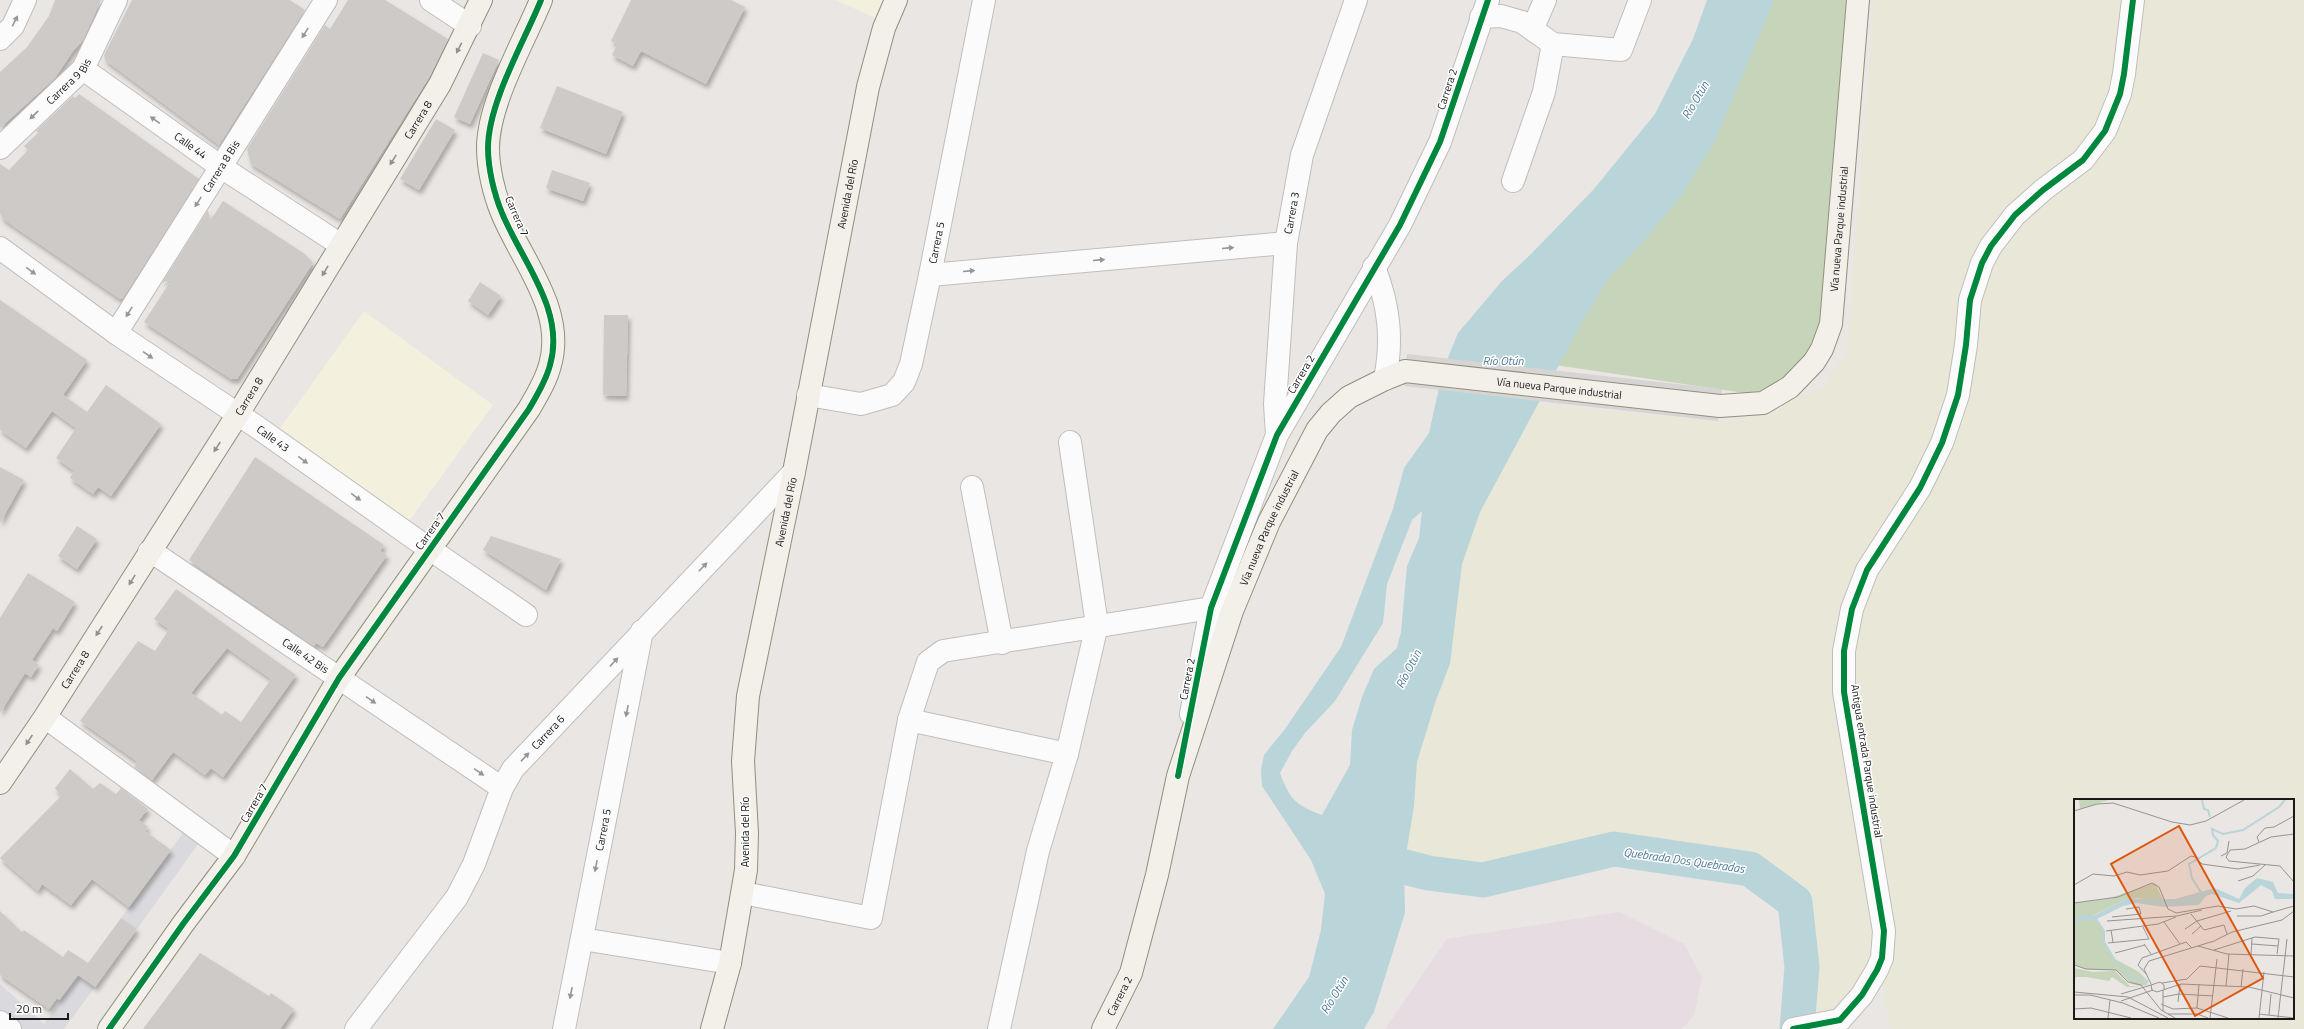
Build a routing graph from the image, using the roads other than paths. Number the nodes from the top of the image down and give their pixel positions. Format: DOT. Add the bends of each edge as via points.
graph roads {
  1 [pos="25,0"];
  2 [pos="116,0"];
  3 [pos="326,0"];
  4 [pos="431,0"];
  5 [pos="481,0"];
  6 [pos="541,0"];
  7 [pos="896,0"];
  8 [pos="984,0"];
  9 [pos="1356,0"];
  10 [pos="1545,0"];
  11 [pos="1640,0"];
  12 [pos="1858,0"];
  13 [pos="2133,0"];
  14 [pos="1484,8"];
  15 [pos="470,26"];
  16 [pos="1533,28"];
  17 [pos="0,39"];
  18 [pos="1553,44"];
  19 [pos="83,69"];
  20 [pos="0,148"];
  21 [pos="221,166"];
  22 [pos="1513,181"];
  23 [pos="1286,243"];
  24 [pos="341,245"];
  25 [pos="0,248"];
  26 [pos="1374,267"];
  27 [pos="930,275"];
  28 [pos="116,333"];
  29 [pos="1395,375"];
  30 [pos="808,395"];
  31 [pos="238,414"];
  32 [pos="1277,435"];
  33 [pos="1070,442"];
  34 [pos="794,472"];
  35 [pos="972,487"];
  36 [pos="430,549"];
  37 [pos="155,555"];
  38 [pos="1211,608"];
  39 [pos="526,615"];
  40 [pos="1097,625"];
  41 [pos="642,631"];
  42 [pos="1002,642"];
  43 [pos="339,678"];
  44 [pos="45,717"];
  45 [pos="909,720"];
  46 [pos="1067,754"];
  47 [pos="1178,776"];
  48 [pos="0,783"];
  49 [pos="502,788"];
  50 [pos="234,856"];
  51 [pos="742,893"];
  52 [pos="582,939"];
  53 [pos="730,963"];
  54 [pos="0,1022"];
  55 [pos="10,1029"];
  56 [pos="109,1029"];
  57 [pos="356,1029"];
  58 [pos="564,1029"];
  59 [pos="712,1029"];
  60 [pos="999,1029"];
  61 [pos="1103,1029"];
  62 [pos="1793,1029"];
  17 -- 1 [label="street, one-way" via="13,26"];
  2 -- 19 [label="street, Carrera 9 Bis"];
  3 -- 21 [label="street, Carrera 8 Bis, one-way"];
  4 -- 15 [label="street"];
  5 -- 15 [label="main road, Carrera 8"];
  6 -- 36 [label="main road, Carrera 7" via="492,115 488,150 502,212 546,304 553,336 551,365 529,409"];
  7 -- 30 [label="main road, Avenida del Río" via="884,28 868,87"];
  8 -- 27 [label="street, Carrera 5"];
  9 -- 23 [label="street, Carrera 3" via="1302,155"];
  10 -- 16 [label="street"];
  11 -- 18 [label="street" via="1621,50"];
  12 -- 29 [label="main road, Vía nueva Parque industrial" via="1831,324 1822,350 1790,387 1763,403 1720,406"];
  13 -- 62 [label="street, Antigua entrada Parque industrial" via="2120,94 2105,132 2083,160 2015,215 1985,257 1970,300 1958,394 1942,443 1920,488 1867,570 1852,609 1844,651 1844,692 1884,931 1882,958 1862,995 1840,1020"];
  14 -- 16 [label="street"];
  14 -- 26 [label="street, Carrera 2" via="1440,142 1400,225"];
  15 -- 24 [label="main road, Carrera 8, one-way" via="440,84"];
  16 -- 18 [label="street"];
  18 -- 22 [label="street" via="1544,92"];
  19 -- 20 [label="street, Carrera 9 Bis, one-way"];
  21 -- 19 [label="street, Calle 44, one-way"];
  21 -- 24 [label="street, Calle 44"];
  21 -- 28 [label="street, Carrera 8 Bis, one-way"];
  27 -- 23 [label="street, one-way"];
  23 -- 32 [label="street, Carrera 3" via="1275,404"];
  24 -- 31 [label="main road, Carrera 8, one-way"];
  25 -- 28 [label="street, Calle 43, one-way"];
  26 -- 29 [label="street" via="1383,290 1388,314"];
  26 -- 32 [label="street, Carrera 2"];
  27 -- 30 [label="street, Carrera 5" via="911,364 904,382 892,395 861,404"];
  28 -- 31 [label="street, Calle 43, one-way"];
  29 -- 47 [label="main road, Vía nueva Parque industrial" via="1349,397 1317,430 1284,491 1250,566 1232,611"];
  30 -- 34 [label="main road, Avenida del Río"];
  31 -- 36 [label="street, Calle 43, one-way"];
  31 -- 37 [label="main road, Carrera 8, one-way"];
  32 -- 38 [label="street, Carrera 2"];
  33 -- 40 [label="street"];
  41 -- 34 [label="street, Carrera 6, one-way"];
  34 -- 51 [label="main road, Avenida del Río" via="748,696 743,761 747,833"];
  35 -- 42 [label="street"];
  36 -- 39 [label="street, Calle 43"];
  36 -- 43 [label="main road, Carrera 7"];
  37 -- 43 [label="street, Calle 42 Bis"];
  37 -- 44 [label="main road, Carrera 8, one-way"];
  38 -- 40 [label="street"];
  38 -- 47 [label="street, Carrera 2"];
  40 -- 42 [label="street"];
  40 -- 46 [label="street"];
  49 -- 41 [label="street, Carrera 6, one-way" via="513,769"];
  41 -- 52 [label="street, Carrera 5, one-way"];
  42 -- 45 [label="street" via="943,651 928,662"];
  43 -- 49 [label="street, Calle 42 Bis, one-way"];
  43 -- 50 [label="main road, Carrera 7"];
  44 -- 48 [label="main road, Carrera 8, one-way"];
  44 -- 50 [label="street"];
  45 -- 46 [label="street"];
  45 -- 51 [label="street" via="871,918"];
  46 -- 60 [label="street" via="1038,850"];
  47 -- 61 [label="main road, Carrera 2" via="1157,875 1131,973"];
  49 -- 57 [label="street, Carrera 6" via="474,864 457,897"];
  50 -- 56 [label="main road, Carrera 7"];
  51 -- 53 [label="main road, Avenida del Río"];
  52 -- 53 [label="street"];
  52 -- 58 [label="street, Carrera 5, one-way"];
  53 -- 59 [label="main road, Avenida del Río"];
  54 -- 55 [label="street"];
}
